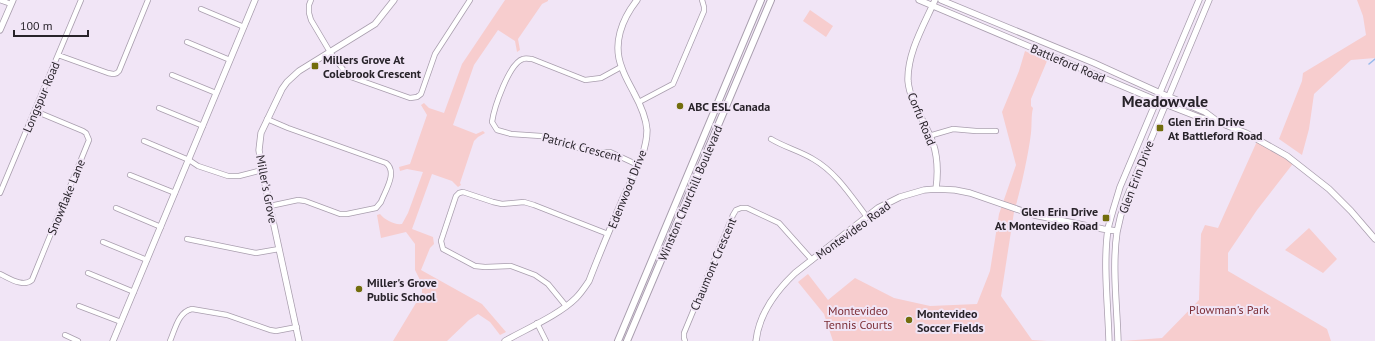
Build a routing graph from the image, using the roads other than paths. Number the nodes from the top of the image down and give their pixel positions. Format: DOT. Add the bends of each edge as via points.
graph roads {
  1 [pos="0,0"];
  2 [pos="81,0"];
  3 [pos="148,0"];
  4 [pos="255,0"];
  5 [pos="311,0"];
  6 [pos="394,0"];
  7 [pos="470,0"];
  8 [pos="637,0"];
  9 [pos="702,0"];
  10 [pos="761,0"];
  11 [pos="771,0"];
  12 [pos="919,0"];
  13 [pos="941,0"];
  14 [pos="1199,0"];
  15 [pos="1209,0"];
  16 [pos="12,2"];
  17 [pos="934,3"];
  18 [pos="200,9"];
  19 [pos="244,27"];
  20 [pos="0,30"];
  21 [pos="187,42"];
  22 [pos="330,52"];
  23 [pos="58,54"];
  24 [pos="230,60"];
  25 [pos="621,67"];
  26 [pos="172,75"];
  27 [pos="216,93"];
  28 [pos="1160,93"];
  29 [pos="1168,97"];
  30 [pos="1157,100"];
  31 [pos="639,102"];
  32 [pos="1165,104"];
  33 [pos="159,108"];
  34 [pos="34,111"];
  35 [pos="267,119"];
  36 [pos="1218,122"];
  37 [pos="203,126"];
  38 [pos="996,131"];
  39 [pos="929,136"];
  40 [pos="771,139"];
  41 [pos="144,141"];
  42 [pos="188,160"];
  43 [pos="638,165"];
  44 [pos="262,170"];
  45 [pos="130,175"];
  46 [pos="936,189"];
  47 [pos="0,193"];
  48 [pos="175,193"];
  49 [pos="270,206"];
  50 [pos="116,208"];
  51 [pos="867,217"];
  52 [pos="161,227"];
  53 [pos="1108,230"];
  54 [pos="1117,231"];
  55 [pos="608,234"];
  56 [pos="187,239"];
  57 [pos="1375,239"];
  58 [pos="103,242"];
  59 [pos="279,249"];
  60 [pos="147,260"];
  61 [pos="812,260"];
  62 [pos="88,273"];
  63 [pos="0,274"];
  64 [pos="134,292"];
  65 [pos="79,306"];
  66 [pos="566,306"];
  67 [pos="121,322"];
  68 [pos="537,323"];
  69 [pos="296,327"];
  70 [pos="65,335"];
  71 [pos="78,341"];
  72 [pos="113,341"];
  73 [pos="170,341"];
  74 [pos="299,341"];
  75 [pos="505,341"];
  76 [pos="546,341"];
  77 [pos="618,341"];
  78 [pos="627,341"];
  79 [pos="685,341"];
  80 [pos="756,341"];
  81 [pos="1109,341"];
  82 [pos="1118,341"];
  1 -- 16 [label="street"];
  2 -- 23 [label="street, Longspur Road"];
  3 -- 23 [label="street" via="117,73 108,73"];
  4 -- 19 [label="street"];
  5 -- 22 [label="street" via="308,12"];
  6 -- 22 [label="street, Miller's Grove" via="375,24"];
  7 -- 22 [label="street" via="438,48 421,94 416,97 410,98 348,76"];
  8 -- 25 [label="street, Edenwood Drive" via="629,10 620,31 618,53"];
  9 -- 31 [label="street" via="704,11 672,84"];
  10 -- 77 [label="main road, Winston Churchill Boulevard"];
  11 -- 78 [label="main road, Winston Churchill Boulevard"];
  12 -- 17 [label="street, Battleford Road"];
  13 -- 28 [label="street, Battleford Road" via="1094,62"];
  14 -- 28 [label="street, Glen Erin Drive"];
  15 -- 29 [label="street, Glen Erin Drive"];
  16 -- 20 [label="street"];
  17 -- 30 [label="street, Battleford Road"];
  17 -- 39 [label="street, Corfu Road" via="912,53 908,78 911,93"];
  18 -- 19 [label="street"];
  19 -- 24 [label="street"];
  21 -- 24 [label="street"];
  22 -- 35 [label="street, Miller's Grove" via="293,76 282,88"];
  23 -- 34 [label="street, Longspur Road"];
  24 -- 27 [label="street"];
  25 -- 31 [label="street, Edenwood Drive"];
  25 -- 43 [label="street, Patrick Crescent" via="601,78 585,80 524,58 518,61 503,84 492,122 497,130 511,134 540,136 591,152 610,152"];
  26 -- 27 [label="street"];
  27 -- 37 [label="street"];
  28 -- 29 [label="street, Battleford Road"];
  28 -- 30 [label="street, Glen Erin Drive"];
  29 -- 32 [label="street, Glen Erin Drive"];
  29 -- 36 [label="street, Battleford Road" via="1205,112"];
  30 -- 32 [label="street, Battleford Road"];
  30 -- 53 [label="street, Glen Erin Drive" via="1120,187"];
  31 -- 43 [label="street, Edenwood Drive" via="647,129 646,143"];
  32 -- 36 [label="street, Battleford Road"];
  32 -- 54 [label="street, Glen Erin Drive" via="1126,199"];
  33 -- 37 [label="street"];
  34 -- 47 [label="street, Longspur Road"];
  34 -- 63 [label="street, Snowflake Lane" via="83,131 89,140 32,280 26,284"];
  35 -- 44 [label="street, Miller's Grove" via="261,133"];
  35 -- 49 [label="street" via="386,163 392,170 379,206 370,210 340,214 305,200"];
  36 -- 57 [label="street, Battleford Road" via="1258,139 1309,172 1351,211"];
  37 -- 42 [label="street"];
  38 -- 39 [label="street" via="953,129"];
  39 -- 46 [label="street, Corfu Road" via="936,156"];
  40 -- 51 [label="street" via="812,158 826,168 842,184"];
  41 -- 42 [label="street"];
  42 -- 44 [label="street" via="228,176"];
  42 -- 48 [label="street"];
  43 -- 55 [label="street, Edenwood Drive"];
  44 -- 49 [label="street, Miller's Grove"];
  45 -- 48 [label="street"];
  46 -- 51 [label="street, Montevideo Road" via="900,197"];
  46 -- 53 [label="street, Montevideo Road" via="970,193 1034,215"];
  48 -- 52 [label="street"];
  49 -- 59 [label="street, Miller's Grove"];
  50 -- 52 [label="street"];
  51 -- 61 [label="street, Montevideo Road"];
  52 -- 60 [label="street"];
  53 -- 54 [label="street, Montevideo Road"];
  53 -- 81 [label="street, Glen Erin Drive" via="1106,256"];
  54 -- 82 [label="street, Glen Erin Drive"];
  55 -- 66 [label="street, Edenwood Drive" via="589,281"];
  55 -- 66 [label="street" via="524,202 502,204 463,192 456,196 441,241 443,249 476,266 511,266 535,275 548,284"];
  56 -- 59 [label="street" via="256,253"];
  58 -- 60 [label="street"];
  59 -- 69 [label="street, Miller's Grove"];
  60 -- 64 [label="street"];
  61 -- 79 [label="street, Chaumont Crescent" via="779,223 747,208 736,210 684,332"];
  61 -- 80 [label="street, Montevideo Road" via="776,293 760,324"];
  62 -- 64 [label="street"];
  64 -- 67 [label="street"];
  65 -- 67 [label="street"];
  66 -- 68 [label="street, Edenwood Drive"];
  67 -- 72 [label="street"];
  68 -- 75 [label="street, Edenwood Drive"];
  68 -- 76 [label="street"];
  69 -- 73 [label="street" via="270,330 227,315 192,309 180,317"];
  69 -- 74 [label="street, Miller's Grove"];
  70 -- 71 [label="street"];
}
